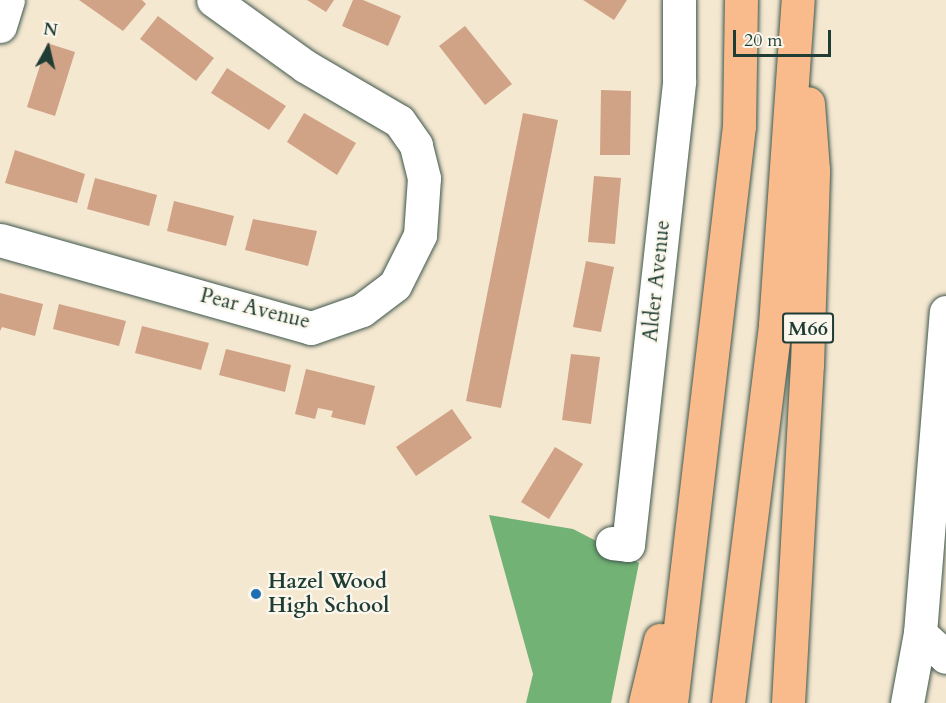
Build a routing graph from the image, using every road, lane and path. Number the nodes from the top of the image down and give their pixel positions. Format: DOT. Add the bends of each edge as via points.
graph roads {
  1 [pos="8,0"];
  2 [pos="213,0"];
  3 [pos="679,0"];
  4 [pos="741,0"];
  5 [pos="799,0"];
  6 [pos="0,26"];
  7 [pos="0,240"];
  8 [pos="946,312"];
  9 [pos="943,405"];
  10 [pos="692,501"];
  11 [pos="612,543"];
  12 [pos="921,633"];
  13 [pos="946,657"];
  14 [pos="645,703"];
  15 [pos="671,703"];
  16 [pos="728,703"];
  17 [pos="788,703"];
  18 [pos="907,703"];
  1 -- 6 [label="street"];
  2 -- 7 [label="street, Pear Avenue" via="305,66 399,121 416,145 424,178 420,235 395,285 362,310 311,328"];
  3 -- 11 [label="street, Alder Avenue" via="679,81 628,545"];
  4 -- 10 [label="highway" via="739,126"];
  5 -- 16 [label="highway, M66" via="775,325"];
  5 -- 17 [label="highway, M66" via="813,170 807,365"];
  8 -- 9 [label="street"];
  9 -- 12 [label="street"];
  10 -- 14 [label="highway"];
  10 -- 15 [label="highway"];
  12 -- 13 [label="street"];
  12 -- 18 [label="street"];
}
